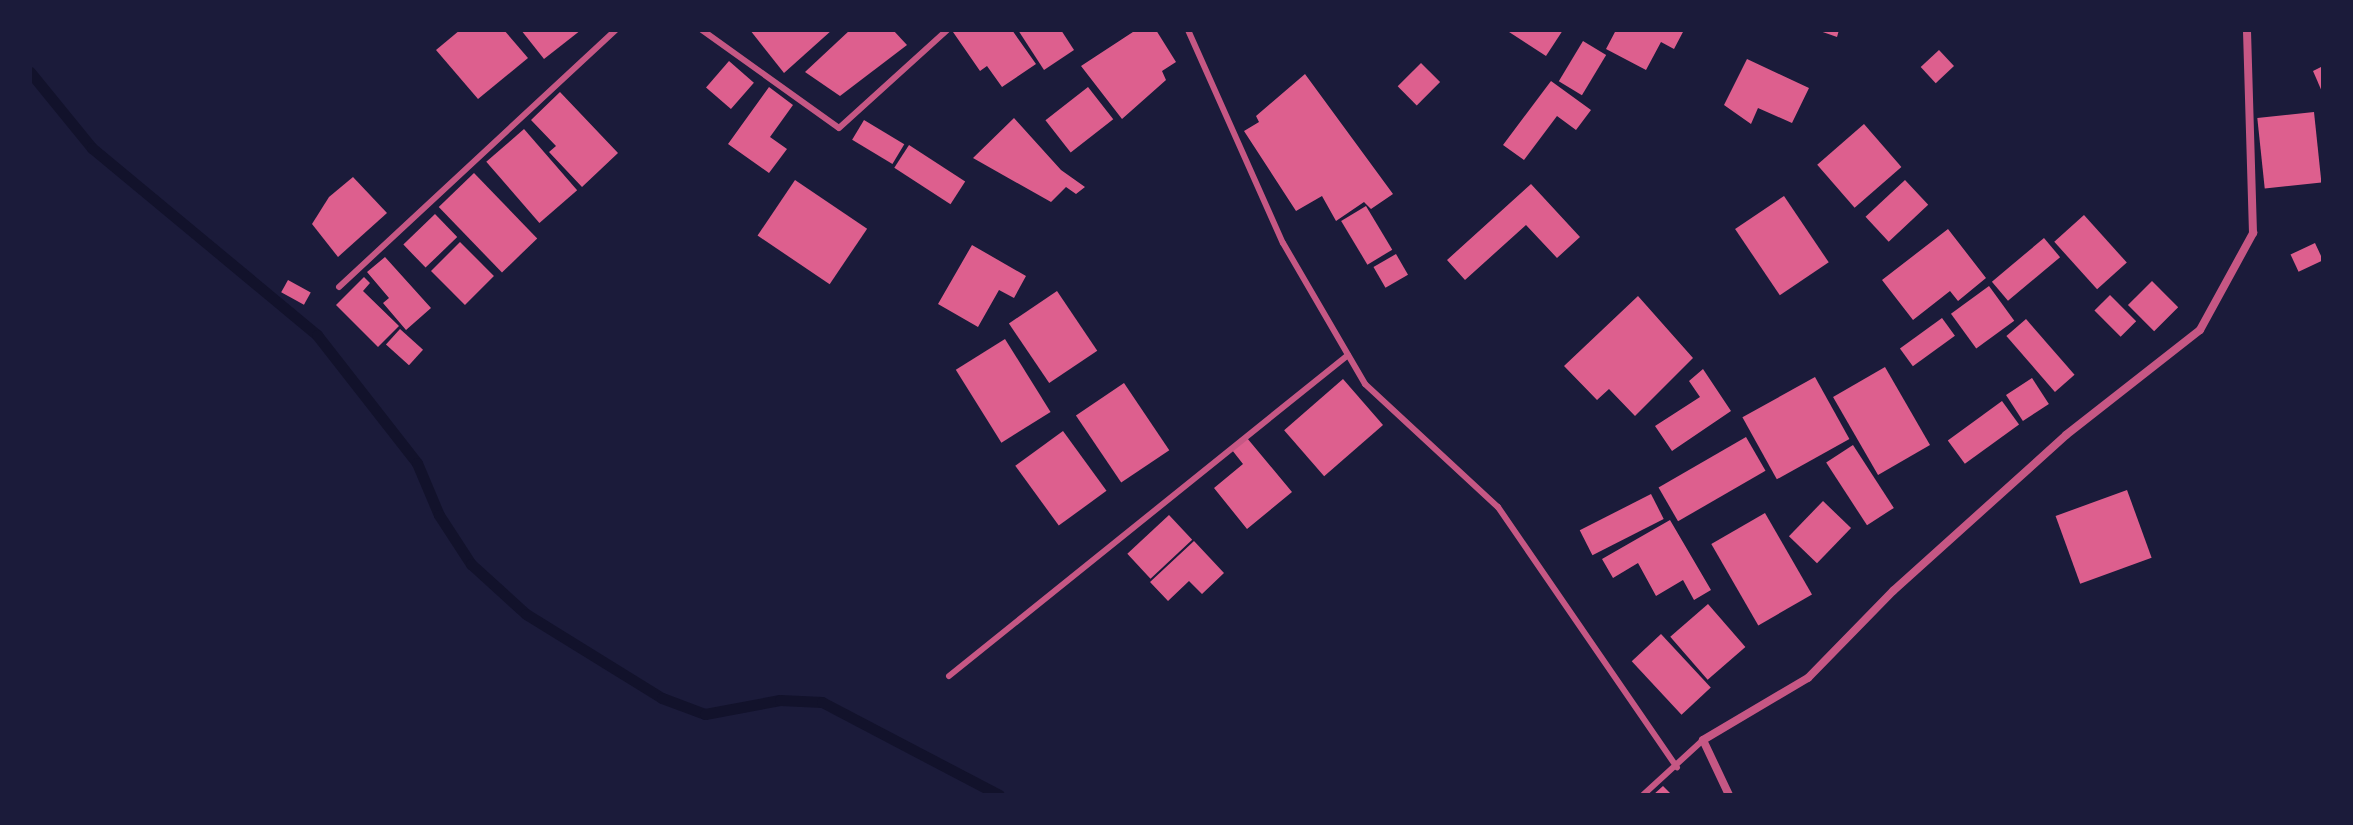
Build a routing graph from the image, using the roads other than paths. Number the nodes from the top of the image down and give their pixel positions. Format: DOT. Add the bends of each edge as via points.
graph roads {
  1 [pos="616,30"];
  2 [pos="702,30"];
  3 [pos="947,30"];
  4 [pos="1188,30"];
  5 [pos="2247,30"];
  6 [pos="339,287"];
  7 [pos="1348,355"];
  8 [pos="949,676"];
  9 [pos="1703,740"];
  10 [pos="1677,767"];
  11 [pos="1643,795"];
  12 [pos="1729,795"];
  1 -- 6 [label="lane"];
  2 -- 3 [label="lane" via="839,128"];
  4 -- 7 [label="lane" via="1283,243"];
  5 -- 9 [label="street" via="2253,233 2200,330 2055,446 1893,591 1808,678"];
  7 -- 8 [label="lane"];
  7 -- 10 [label="lane" via="1365,384 1498,507"];
  9 -- 10 [label="lane"];
  9 -- 12 [label="street"];
  10 -- 11 [label="lane"];
}
